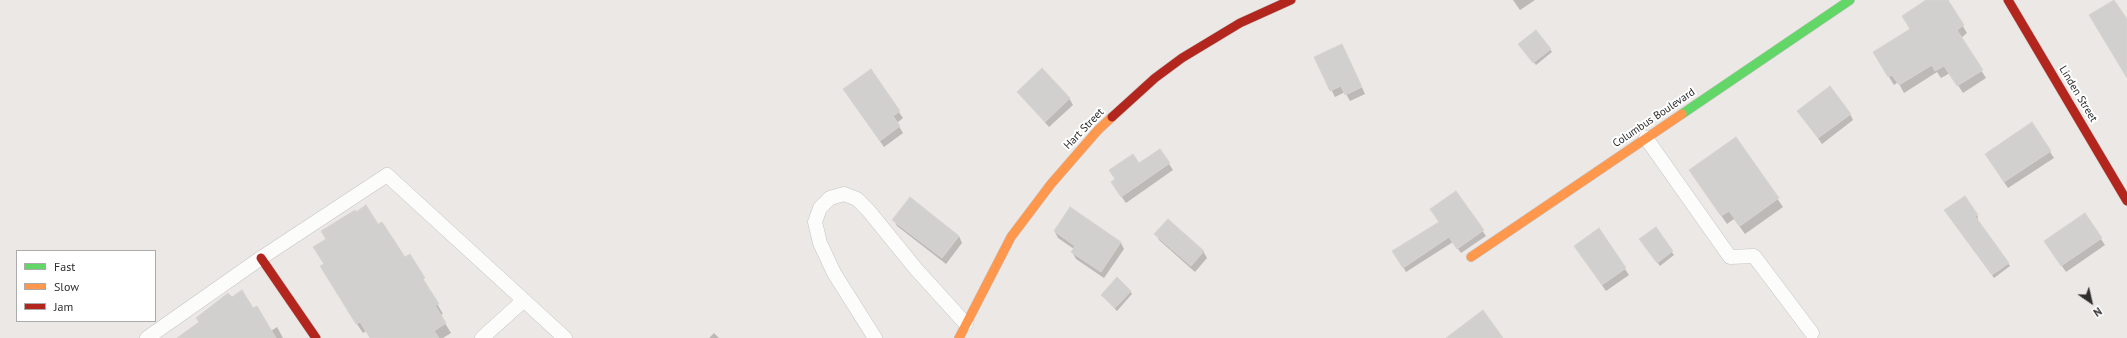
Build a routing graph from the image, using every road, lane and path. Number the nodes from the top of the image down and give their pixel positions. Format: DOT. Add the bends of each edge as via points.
graph roads {
  1 [pos="1291,0"];
  2 [pos="1850,0"];
  3 [pos="2008,0"];
  4 [pos="1646,138"];
  5 [pos="2127,201"];
  6 [pos="1471,257"];
  7 [pos="261,258"];
  8 [pos="524,300"];
  9 [pos="966,324"];
  10 [pos="1812,333"];
  11 [pos="147,338"];
  12 [pos="316,338"];
  13 [pos="482,338"];
  14 [pos="564,338"];
  15 [pos="875,338"];
  16 [pos="959,338"];
  1 -- 9 [label="street, Hart Street" via="1240,23 1182,58 1155,78 1098,130 1051,184 1015,232"];
  2 -- 4 [label="street, Columbus Boulevard"];
  3 -- 5 [label="street, Linden Street"];
  4 -- 6 [label="street, Columbus Boulevard"];
  4 -- 10 [label="lane" via="1730,257 1754,256"];
  7 -- 8 [label="lane" via="387,175"];
  7 -- 11 [label="lane"];
  7 -- 12 [label="street"];
  8 -- 13 [label="lane"];
  8 -- 14 [label="lane"];
  9 -- 15 [label="lane" via="916,269 868,210 857,199 844,194 830,198 820,208 815,222 820,244 834,273"];
  9 -- 16 [label="street, Hart Street"];
}
